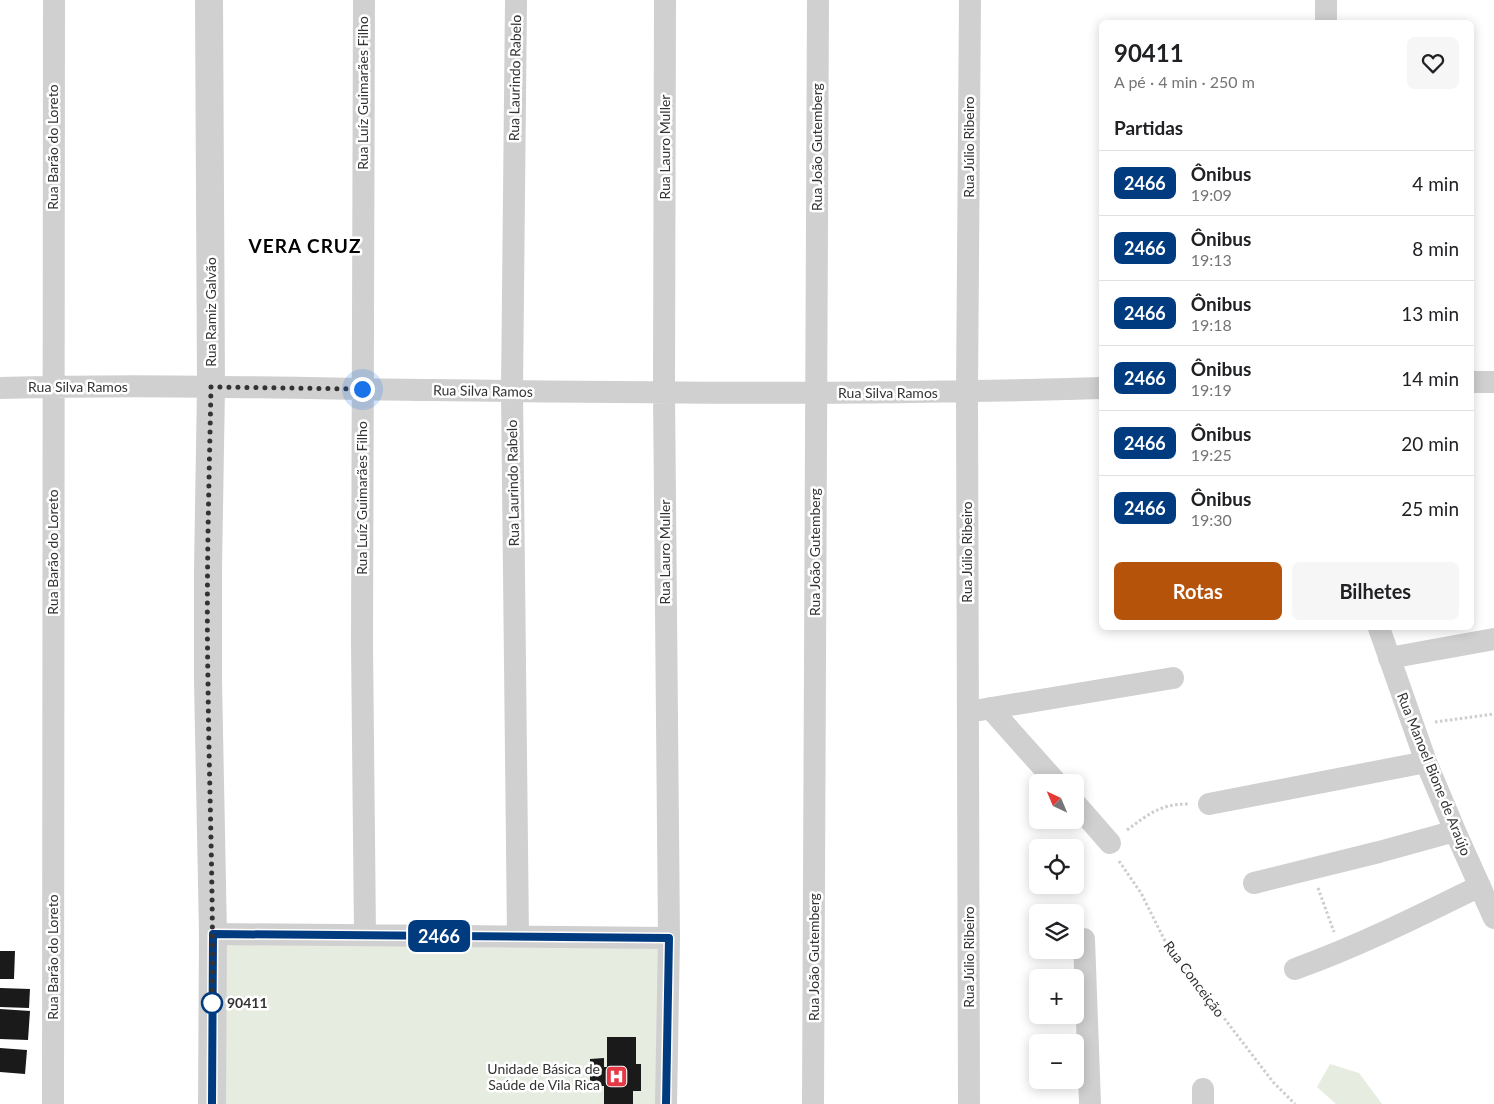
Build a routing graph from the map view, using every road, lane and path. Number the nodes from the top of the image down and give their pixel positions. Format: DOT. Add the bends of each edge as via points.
graph roads {
  1 [pos="54,0"];
  2 [pos="209,0"];
  3 [pos="364,0"];
  4 [pos="516,0"];
  5 [pos="665,0"];
  6 [pos="818,0"];
  7 [pos="970,0"];
  8 [pos="1326,0"];
  9 [pos="1326,20"];
  10 [pos="1474,382"];
  11 [pos="1494,382"];
  12 [pos="53,386"];
  13 [pos="211,387"];
  14 [pos="0,388"];
  15 [pos="1099,388"];
  16 [pos="362,389"];
  17 [pos="512,391"];
  18 [pos="664,392"];
  19 [pos="967,392"];
  20 [pos="815,393"];
  21 [pos="1380,630"];
  22 [pos="1494,639"];
  23 [pos="1389,658"];
  24 [pos="1173,678"];
  25 [pos="990,708"];
  26 [pos="968,712"];
  27 [pos="1494,714"];
  28 [pos="1412,726"];
  29 [pos="1426,762"];
  30 [pos="1049,774"];
  31 [pos="1209,804"];
  32 [pos="1084,813"];
  33 [pos="1454,831"];
  34 [pos="1110,842"];
  35 [pos="1312,869"];
  36 [pos="1254,883"];
  37 [pos="1480,886"];
  38 [pos="1494,918"];
  39 [pos="213,934"];
  40 [pos="365,935"];
  41 [pos="518,937"];
  42 [pos="669,938"];
  43 [pos="1084,939"];
  44 [pos="1341,952"];
  45 [pos="1295,969"];
  46 [pos="53,1104"];
  47 [pos="212,1104"];
  48 [pos="666,1104"];
  49 [pos="814,1104"];
  50 [pos="969,1104"];
  51 [pos="1090,1104"];
  52 [pos="1295,1104"];
  1 -- 12 [label="street, Rua Barão do Loreto"];
  2 -- 13 [label="street, Rua Ramiz Galvão"];
  3 -- 16 [label="street, Rua Luíz Guimarães Filho"];
  4 -- 17 [label="street, Rua Laurindo Rabelo"];
  5 -- 18 [label="street, Rua Lauro Muller"];
  6 -- 20 [label="street, Rua João Gutemberg"];
  7 -- 19 [label="street, Rua Júlio Ribeiro"];
  8 -- 9 [label="street"];
  10 -- 11 [label="street"];
  12 -- 13 [label="street, Rua Silva Ramos"];
  12 -- 14 [label="street, Rua Silva Ramos"];
  12 -- 46 [label="street, Rua Barão do Loreto"];
  13 -- 16 [label="street, Rua Silva Ramos"];
  13 -- 39 [label="street, Rua Ramiz Galvão" via="208,680"];
  15 -- 19 [label="street, Rua Silva Ramos"];
  16 -- 17 [label="street, Rua Silva Ramos"];
  16 -- 40 [label="street, Rua Luíz Guimarães Filho"];
  17 -- 18 [label="street, Rua Silva Ramos"];
  17 -- 41 [label="street, Rua Laurindo Rabelo"];
  18 -- 20 [label="street, Rua Silva Ramos"];
  18 -- 42 [label="street, Rua Lauro Muller"];
  19 -- 20 [label="street, Rua Silva Ramos"];
  19 -- 26 [label="street, Rua Júlio Ribeiro"];
  20 -- 49 [label="street, Rua João Gutemberg"];
  21 -- 23 [label="street, Rua Manoel Bione de Araújo"];
  22 -- 23 [label="street"];
  23 -- 28 [label="street, Rua Manoel Bione de Araújo"];
  24 -- 25 [label="street"];
  25 -- 26 [label="street"];
  25 -- 30 [label="street"];
  26 -- 50 [label="street, Rua Júlio Ribeiro"];
  27 -- 28 [label="path"];
  28 -- 29 [label="street, Rua Manoel Bione de Araújo"];
  29 -- 31 [label="street"];
  29 -- 33 [label="street, Rua Manoel Bione de Araújo"];
  31 -- 34 [label="path" via="1175,804 1160,808"];
  32 -- 34 [label="street"];
  33 -- 35 [label="street"];
  33 -- 37 [label="street, Rua Manoel Bione de Araújo"];
  34 -- 52 [label="path, Rua Conceição" via="1165,941 1273,1082"];
  35 -- 36 [label="street"];
  35 -- 44 [label="path"];
  37 -- 38 [label="street, Rua Manoel Bione de Araújo"];
  37 -- 44 [label="street"];
  39 -- 40 [label="street"];
  39 -- 47 [label="street, Rua Ramiz Galvão"];
  40 -- 41 [label="street"];
  41 -- 42 [label="street"];
  42 -- 48 [label="street, Rua Lauro Muller"];
  43 -- 51 [label="street"];
  44 -- 45 [label="street"];
}
